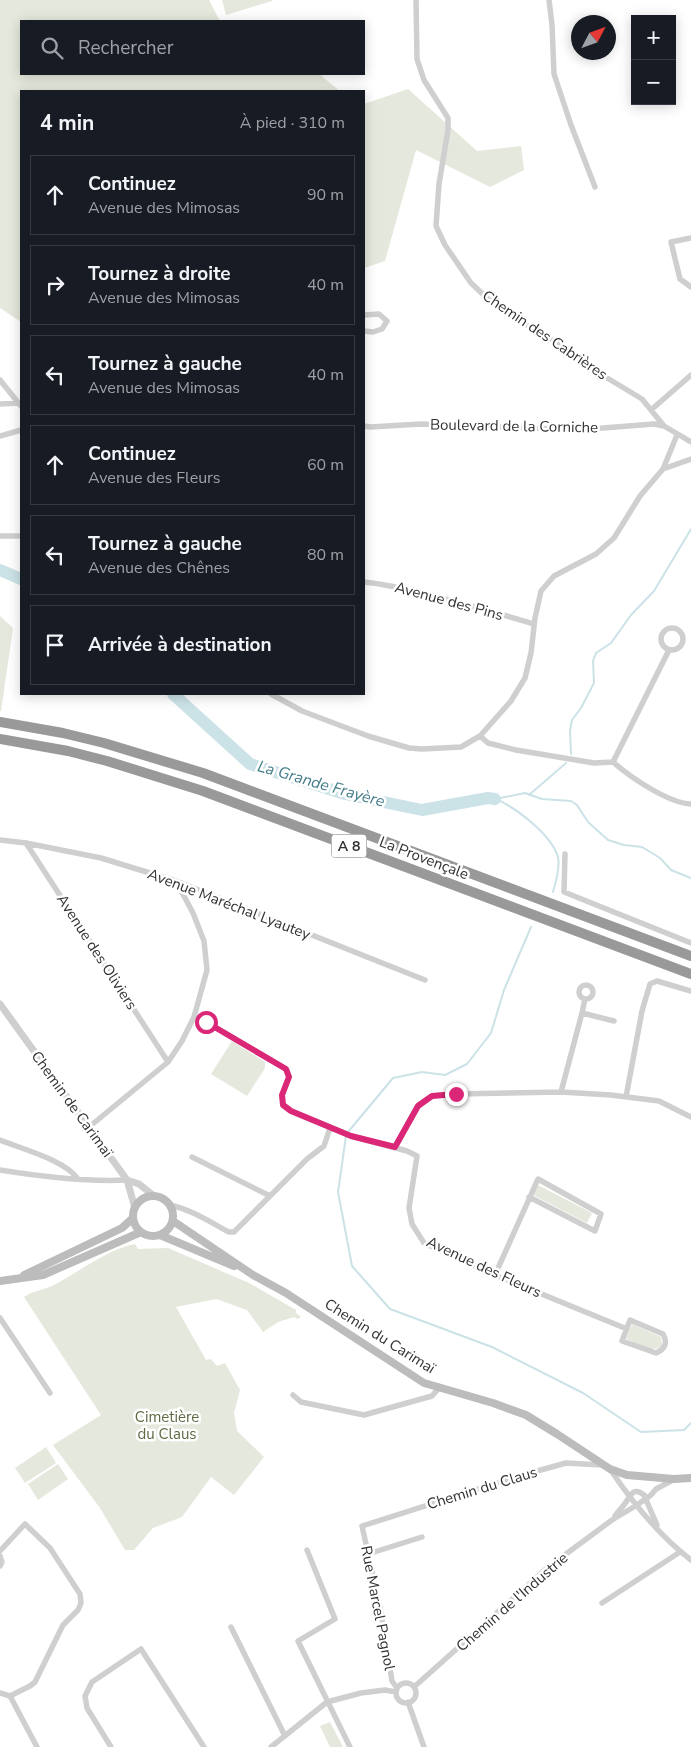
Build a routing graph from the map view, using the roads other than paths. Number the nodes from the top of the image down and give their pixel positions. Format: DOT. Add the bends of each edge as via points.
graph roads {
  1 [pos="416,0"];
  2 [pos="549,0"];
  3 [pos="595,187"];
  4 [pos="691,238"];
  5 [pos="691,287"];
  6 [pos="365,315"];
  7 [pos="365,331"];
  8 [pos="691,375"];
  9 [pos="0,380"];
  10 [pos="0,404"];
  11 [pos="20,404"];
  12 [pos="651,410"];
  13 [pos="365,426"];
  14 [pos="664,426"];
  15 [pos="20,430"];
  16 [pos="677,435"];
  17 [pos="0,436"];
  18 [pos="691,442"];
  19 [pos="691,459"];
  20 [pos="663,469"];
  21 [pos="0,536"];
  22 [pos="20,536"];
  23 [pos="365,582"];
  24 [pos="534,624"];
  25 [pos="669,650"];
  26 [pos="272,695"];
  27 [pos="0,722"];
  28 [pos="480,736"];
  29 [pos="0,739"];
  30 [pos="613,762"];
  31 [pos="691,804"];
  32 [pos="0,840"];
  33 [pos="26,843"];
  34 [pos="565,854"];
  35 [pos="176,881"];
  36 [pos="691,943"];
  37 [pos="691,956"];
  38 [pos="691,974"];
  39 [pos="424,980"];
  40 [pos="691,991"];
  41 [pos="585,999"];
  42 [pos="0,1004"];
  43 [pos="582,1013"];
  44 [pos="194,1017"];
  45 [pos="614,1021"];
  46 [pos="168,1062"];
  47 [pos="561,1092"];
  48 [pos="626,1097"];
  49 [pos="691,1118"];
  50 [pos="89,1127"];
  51 [pos="330,1128"];
  52 [pos="0,1140"];
  53 [pos="395,1147"];
  54 [pos="192,1157"];
  55 [pos="0,1170"];
  56 [pos="78,1179"];
  57 [pos="127,1180"];
  58 [pos="154,1196"];
  59 [pos="270,1196"];
  60 [pos="529,1197"];
  61 [pos="170,1205"];
  62 [pos="135,1208"];
  63 [pos="133,1218"];
  64 [pos="173,1221"];
  65 [pos="141,1232"];
  66 [pos="160,1235"];
  67 [pos="253,1275"];
  68 [pos="495,1275"];
  69 [pos="12,1280"];
  70 [pos="0,1281"];
  71 [pos="0,1318"];
  72 [pos="627,1328"];
  73 [pos="439,1388"];
  74 [pos="50,1393"];
  75 [pos="293,1395"];
  76 [pos="607,1467"];
  77 [pos="627,1475"];
  78 [pos="691,1478"];
  79 [pos="674,1479"];
  80 [pos="630,1494"];
  81 [pos="646,1500"];
  82 [pos="637,1505"];
  83 [pos="612,1520"];
  84 [pos="362,1526"];
  85 [pos="659,1530"];
  86 [pos="422,1537"];
  87 [pos="306,1550"];
  88 [pos="0,1551"];
  89 [pos="680,1552"];
  90 [pos="368,1554"];
  91 [pos="0,1556"];
  92 [pos="691,1560"];
  93 [pos="0,1566"];
  94 [pos="602,1603"];
  95 [pos="231,1627"];
  96 [pos="414,1687"];
  97 [pos="397,1690"];
  98 [pos="0,1692"];
  99 [pos="10,1696"];
  100 [pos="327,1702"];
  101 [pos="408,1702"];
  102 [pos="285,1736"];
  103 [pos="37,1747"];
  104 [pos="111,1747"];
  105 [pos="204,1747"];
  106 [pos="271,1747"];
  107 [pos="350,1747"];
  108 [pos="424,1747"];
  1 -- 12 [label="street, Chemin des Cabrières" via="417,59 424,80 448,118 436,226 445,245 471,283 488,299 642,399"];
  2 -- 3 [label="street" via="554,74"];
  4 -- 5 [label="street" via="670,242 680,279"];
  6 -- 7 [label="street" via="379,314 387,321 382,329"];
  8 -- 12 [label="street"];
  9 -- 11 [label="street"];
  10 -- 11 [label="street"];
  12 -- 14 [label="street, Chemin des Cabrières"];
  13 -- 14 [label="street, Boulevard de la Corniche" via="421,424 560,429"];
  14 -- 16 [label="street, Chemin des Cabrières"];
  15 -- 17 [label="street"];
  16 -- 18 [label="street, Chemin des Cabrières"];
  16 -- 20 [label="street"];
  19 -- 20 [label="street"];
  20 -- 24 [label="street" via="640,496 614,538 596,554 554,576 541,591"];
  21 -- 22 [label="street"];
  23 -- 24 [label="street, Avenue des Pins" via="422,593"];
  24 -- 28 [label="street" via="525,678 511,701"];
  25 -- 25 [label="street" via="674,651 684,643 682,633 672,627 661,635 661,642"];
  25 -- 30 [label="street"];
  26 -- 28 [label="street" via="302,711 408,748 461,747"];
  27 -- 37 [label="highway, La Provençale / A 8" via="63,732 203,773"];
  28 -- 30 [label="street" via="488,743 516,750 594,763"];
  29 -- 38 [label="highway, La Provençale / A 8" via="107,761 203,791"];
  30 -- 31 [label="street" via="646,787"];
  32 -- 33 [label="street, Avenue Maréchal Lyautey"];
  33 -- 35 [label="street, Avenue Maréchal Lyautey" via="100,858"];
  33 -- 46 [label="street, Avenue des Oliviers"];
  34 -- 36 [label="street" via="564,892"];
  35 -- 39 [label="street, Avenue Maréchal Lyautey"];
  35 -- 44 [label="street" via="204,941 207,970"];
  40 -- 48 [label="street" via="657,981 650,984"];
  41 -- 43 [label="street"];
  42 -- 50 [label="street, Chemin de Carimaï"];
  43 -- 45 [label="street"];
  43 -- 47 [label="street"];
  44 -- 46 [label="street"];
  44 -- 51 [label="street, Avenue des Fleurs" via="286,1069 289,1077 282,1095 283,1105"];
  46 -- 50 [label="street"];
  47 -- 48 [label="street"];
  47 -- 53 [label="street" via="432,1096 418,1106"];
  48 -- 49 [label="street" via="659,1101"];
  50 -- 57 [label="street, Chemin de Carimaï"];
  51 -- 53 [label="street, Avenue des Fleurs"];
  51 -- 59 [label="street" via="324,1146"];
  52 -- 56 [label="street" via="61,1164 73,1171"];
  53 -- 68 [label="street, Avenue des Fleurs" via="417,1156 410,1208 412,1224 424,1243"];
  54 -- 59 [label="street"];
  55 -- 56 [label="street"];
  56 -- 57 [label="street"];
  57 -- 58 [label="street" via="139,1184"];
  57 -- 62 [label="street, Chemin de Carimaï"];
  58 -- 61 [label="main road" via="164,1198"];
  58 -- 62 [label="main road" via="143,1199"];
  59 -- 61 [label="street" via="234,1232 199,1218 191,1211"];
  60 -- 60 [label="street" via="595,1231 601,1214 538,1179"];
  60 -- 68 [label="street"];
  61 -- 64 [label="main road"];
  62 -- 63 [label="main road"];
  63 -- 65 [label="main road"];
  63 -- 69 [label="main road" via="122,1228"];
  64 -- 66 [label="main road"];
  64 -- 67 [label="main road, Chemin du Carimaï"];
  65 -- 66 [label="main road"];
  65 -- 69 [label="main road" via="43,1275"];
  66 -- 67 [label="main road, Chemin du Carimaï"];
  67 -- 73 [label="main road, Chemin du Carimaï" via="424,1383"];
  68 -- 72 [label="street, Avenue des Fleurs"];
  69 -- 70 [label="main road"];
  71 -- 74 [label="street"];
  72 -- 72 [label="street" via="622,1341 656,1353 665,1346 663,1334 630,1320"];
  73 -- 75 [label="street" via="432,1396 364,1415 301,1402"];
  73 -- 76 [label="main road, Chemin du Carimaï" via="526,1415"];
  76 -- 77 [label="main road, Chemin du Carimaï"];
  76 -- 80 [label="street"];
  76 -- 84 [label="street, Chemin du Claus" via="566,1463"];
  77 -- 79 [label="main road, Chemin du Carimaï"];
  77 -- 80 [label="street" via="625,1483"];
  78 -- 79 [label="main road, Chemin du Carimaï"];
  79 -- 81 [label="street" via="656,1489"];
  80 -- 81 [label="street" via="640,1491"];
  80 -- 82 [label="street"];
  80 -- 83 [label="street"];
  81 -- 82 [label="street"];
  81 -- 85 [label="street"];
  82 -- 83 [label="street"];
  82 -- 85 [label="street"];
  83 -- 96 [label="street, Chemin de l'Industrie" via="547,1568"];
  84 -- 90 [label="street, Rue Marcel Pagnol"];
  85 -- 89 [label="street"];
  86 -- 90 [label="street"];
  87 -- 100 [label="street" via="335,1619 298,1641"];
  88 -- 99 [label="street" via="25,1524 50,1548 80,1594 78,1610 63,1625 35,1682"];
  89 -- 92 [label="street"];
  89 -- 94 [label="street"];
  90 -- 97 [label="street, Rue Marcel Pagnol" via="392,1680"];
  91 -- 93 [label="street"];
  95 -- 102 [label="street"];
  96 -- 97 [label="street" via="405,1683"];
  96 -- 101 [label="street" via="415,1696"];
  97 -- 100 [label="street" via="361,1693"];
  97 -- 101 [label="street" via="399,1700"];
  98 -- 99 [label="street"];
  99 -- 103 [label="street"];
  100 -- 102 [label="street"];
  100 -- 107 [label="street"];
  101 -- 108 [label="street"];
  102 -- 106 [label="street"];
  104 -- 105 [label="street" via="87,1708 85,1696 92,1682 141,1649"];
}
